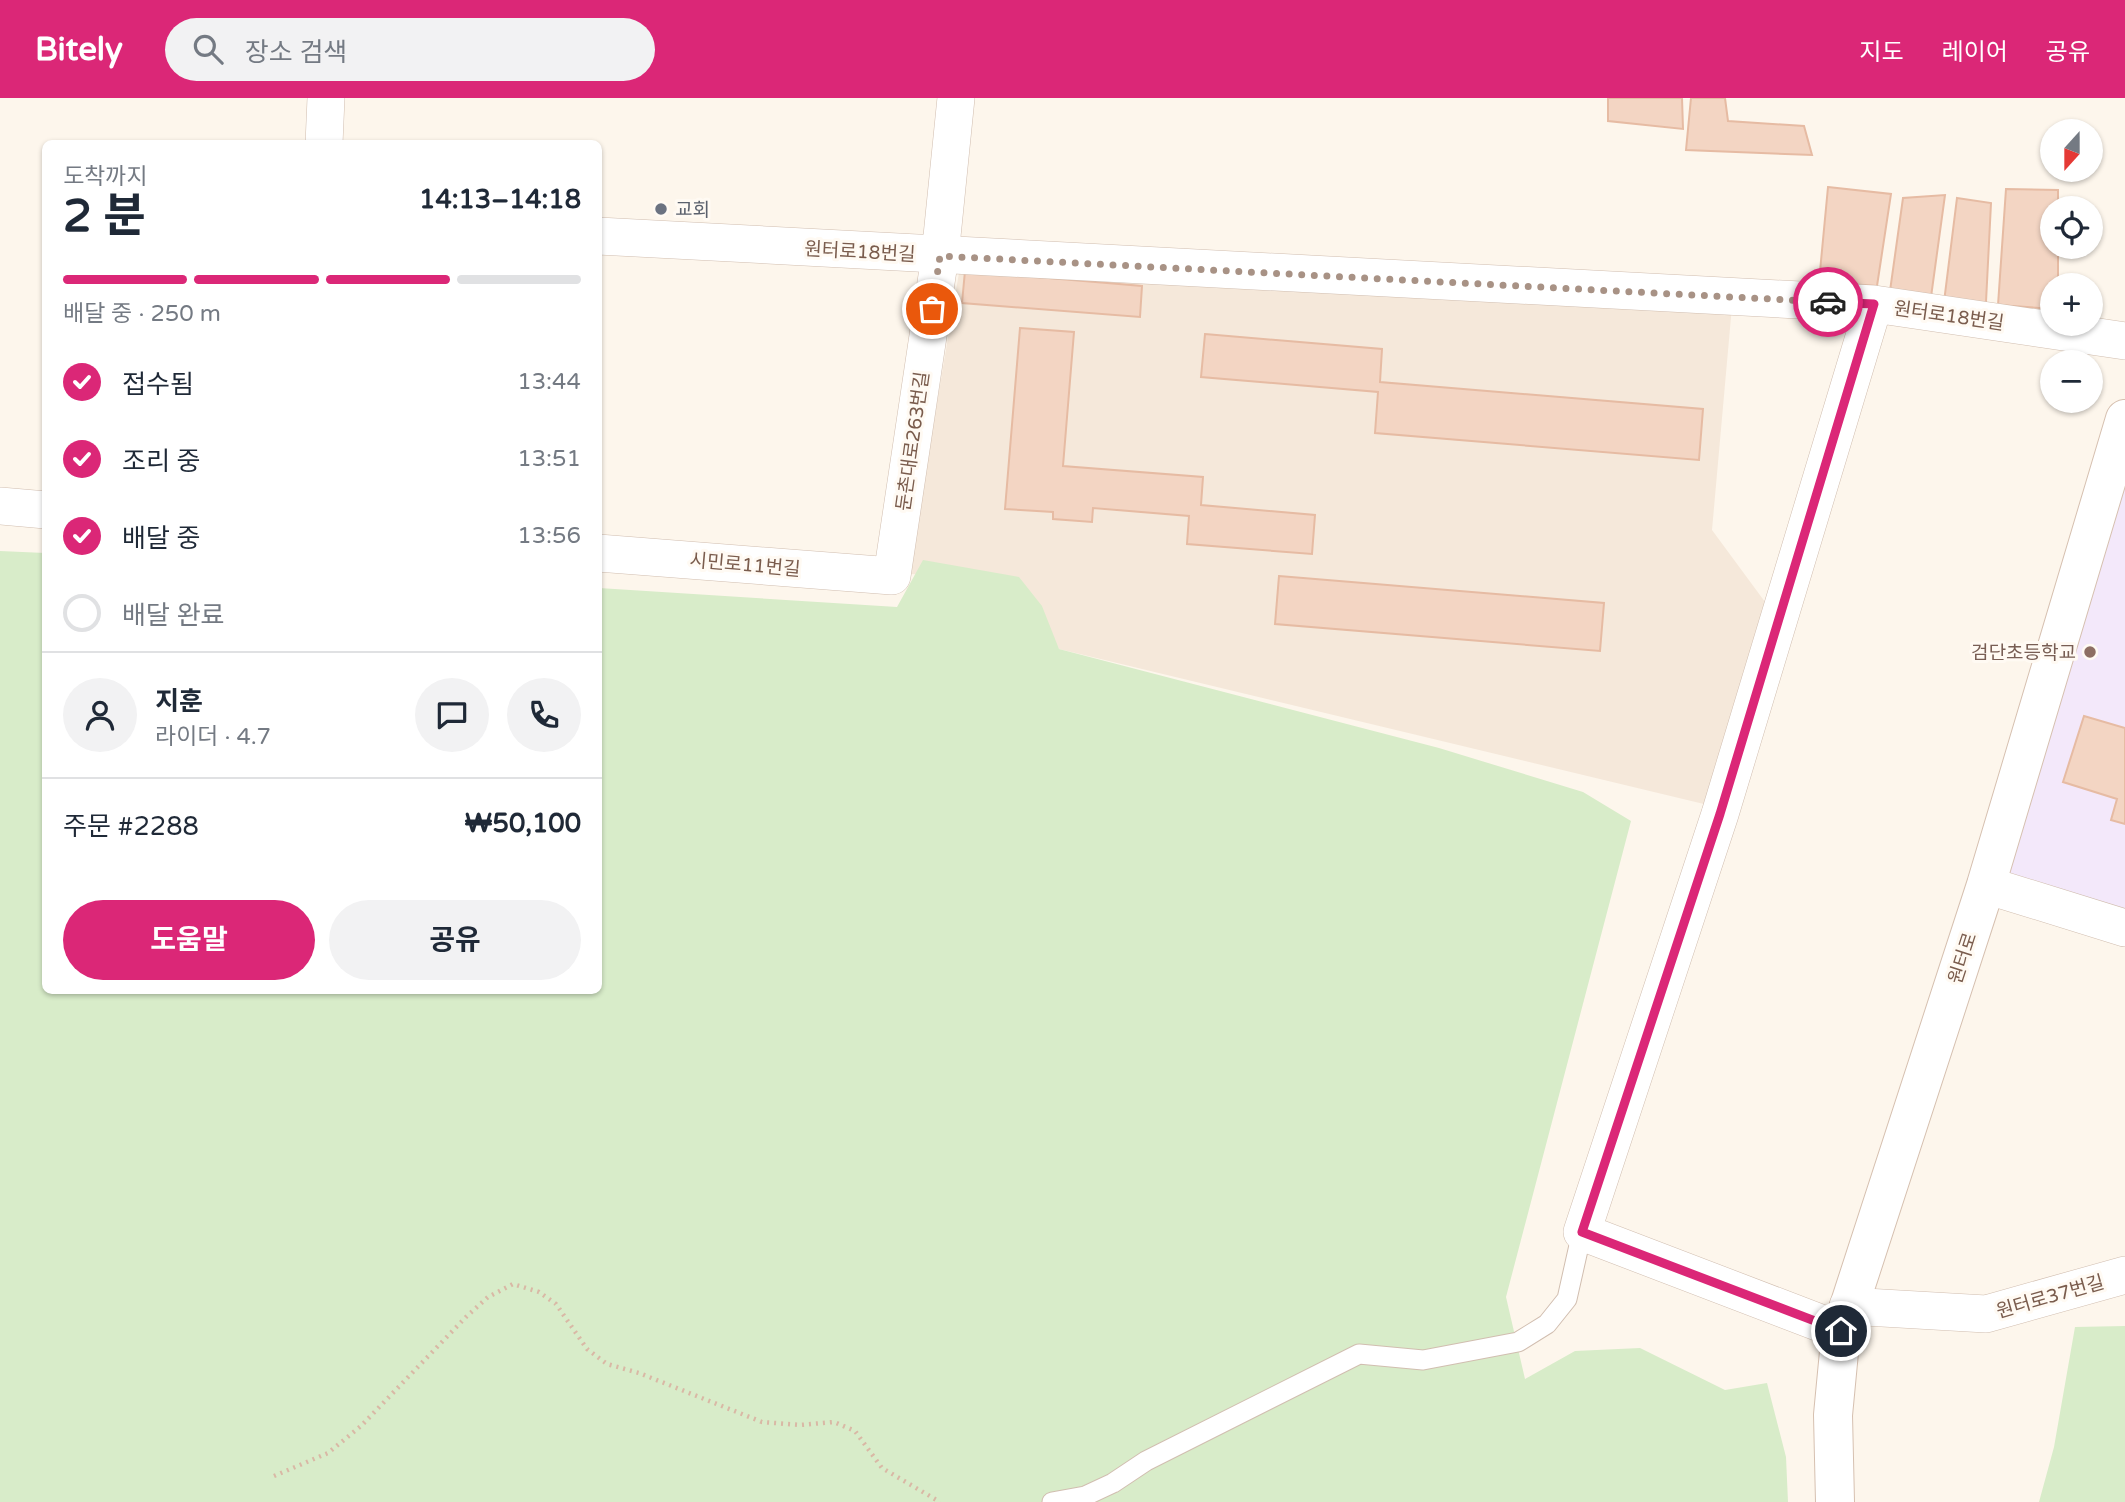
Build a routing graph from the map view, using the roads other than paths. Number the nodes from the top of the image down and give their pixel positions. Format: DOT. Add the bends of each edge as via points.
graph roads {
  1 [pos="326,98"];
  2 [pos="956,98"];
  3 [pos="324,140"];
  4 [pos="602,236"];
  5 [pos="940,256"];
  6 [pos="1874,304"];
  7 [pos="2125,341"];
  8 [pos="2125,419"];
  9 [pos="0,506"];
  10 [pos="42,510"];
  11 [pos="602,553"];
  12 [pos="892,576"];
  13 [pos="1986,885"];
  14 [pos="2125,928"];
  15 [pos="1582,1232"];
  16 [pos="2125,1275"];
  17 [pos="1845,1318"];
  18 [pos="1052,1502"];
  19 [pos="1835,1502"];
  1 -- 3 [label="street"];
  2 -- 5 [label="street, 둔촌대로263번길"];
  4 -- 5 [label="street, 원터로18번길"];
  5 -- 6 [label="street, 원터로18번길"];
  5 -- 12 [label="street, 둔촌대로263번길"];
  6 -- 7 [label="street, 원터로18번길"];
  6 -- 15 [label="street" via="1720,814"];
  8 -- 13 [label="main road, 원터로"];
  9 -- 10 [label="street"];
  11 -- 12 [label="street, 시민로11번길"];
  13 -- 14 [label="street"];
  13 -- 17 [label="main road, 원터로"];
  15 -- 17 [label="street, 원터로37번길"];
  15 -- 18 [label="lane" via="1567,1299 1547,1324 1518,1342 1423,1360 1359,1354 1146,1461 1112,1483 1085,1496"];
  16 -- 17 [label="street, 원터로37번길" via="1986,1314"];
  17 -- 19 [label="main road, 원터로" via="1833,1415"];
}
